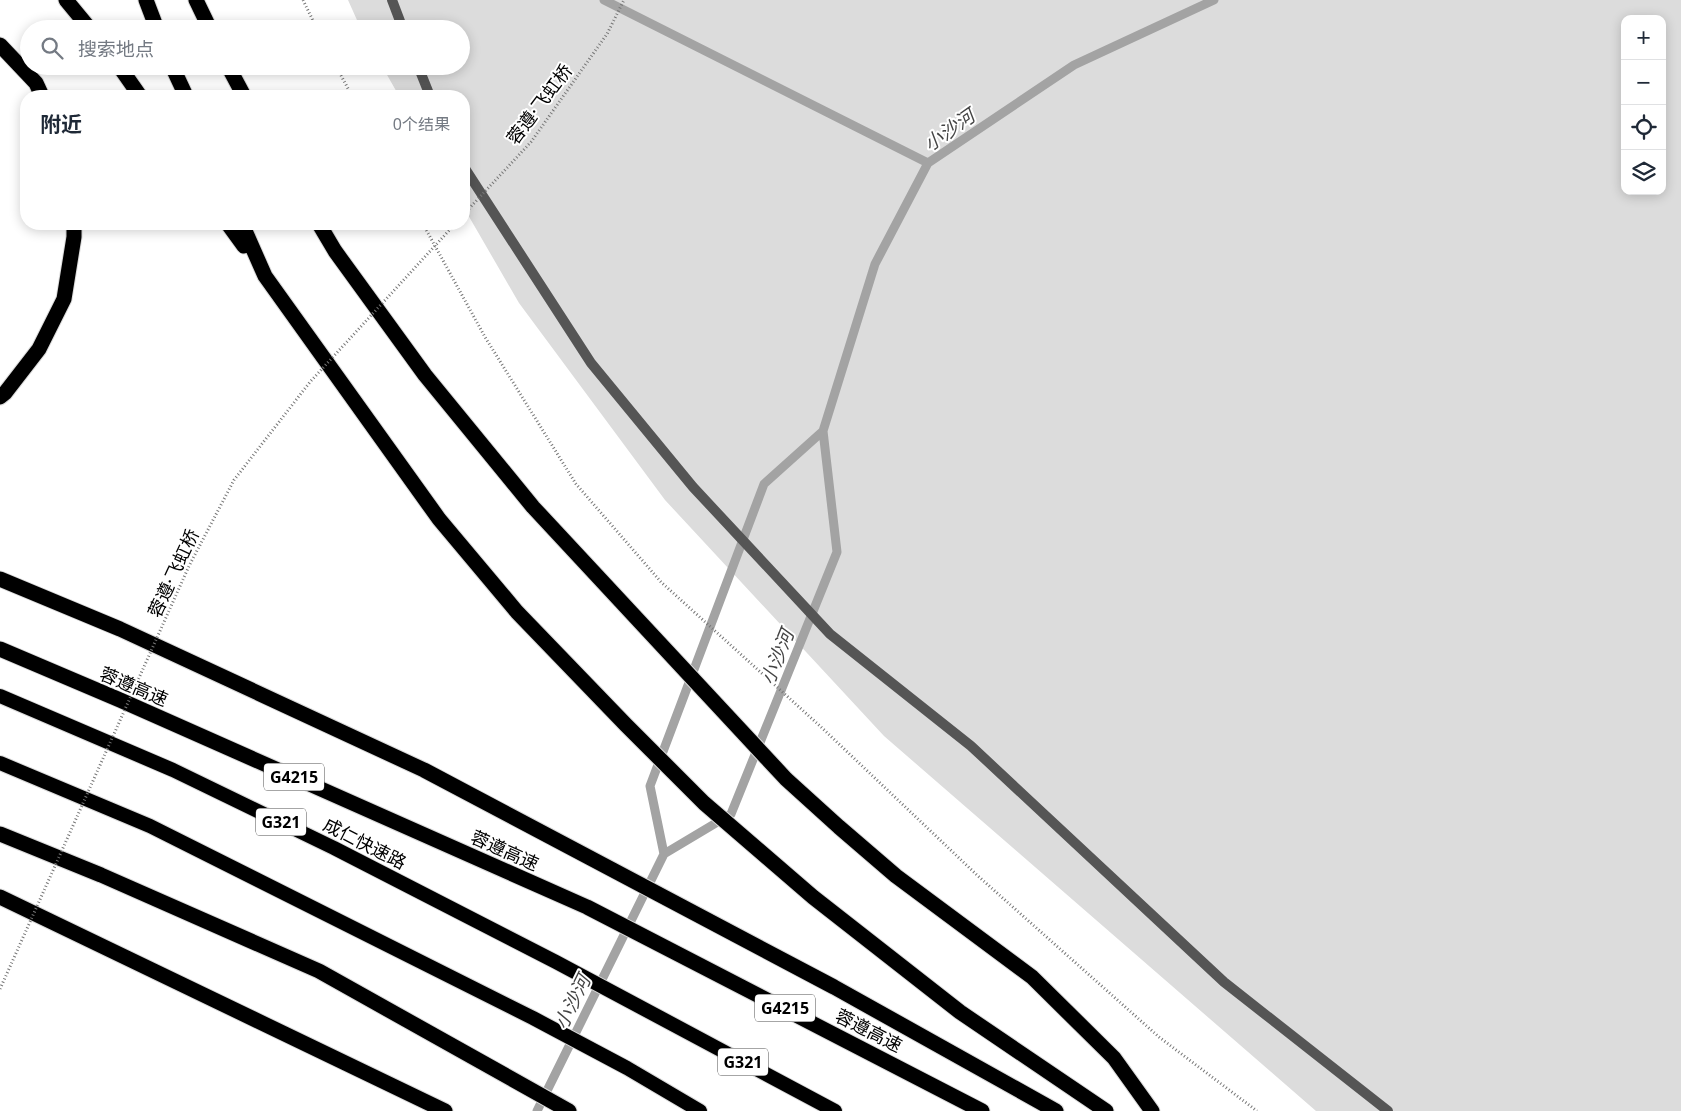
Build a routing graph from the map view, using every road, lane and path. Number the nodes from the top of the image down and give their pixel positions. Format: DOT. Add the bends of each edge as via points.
graph roads {
  1 [pos="66,0"];
  2 [pos="146,0"];
  3 [pos="196,0"];
  4 [pos="303,0"];
  5 [pos="392,0"];
  6 [pos="624,0"];
  7 [pos="83,20"];
  8 [pos="154,20"];
  9 [pos="206,20"];
  10 [pos="313,20"];
  11 [pos="400,20"];
  12 [pos="0,45"];
  13 [pos="20,66"];
  14 [pos="28,75"];
  15 [pos="125,75"];
  16 [pos="176,75"];
  17 [pos="233,75"];
  18 [pos="341,75"];
  19 [pos="422,75"];
  20 [pos="39,90"];
  21 [pos="136,90"];
  22 [pos="183,90"];
  23 [pos="241,90"];
  24 [pos="349,90"];
  25 [pos="428,90"];
  26 [pos="470,176"];
  27 [pos="470,208"];
  28 [pos="74,230"];
  29 [pos="232,230"];
  30 [pos="245,230"];
  31 [pos="323,230"];
  32 [pos="426,230"];
  33 [pos="449,230"];
  34 [pos="265,276"];
  35 [pos="0,397"];
  36 [pos="0,579"];
  37 [pos="0,650"];
  38 [pos="0,696"];
  39 [pos="0,762"];
  40 [pos="0,834"];
  41 [pos="0,897"];
  42 [pos="0,989"];
  43 [pos="445,1111"];
  44 [pos="569,1111"];
  45 [pos="700,1111"];
  46 [pos="834,1111"];
  47 [pos="982,1111"];
  48 [pos="1056,1111"];
  49 [pos="1106,1111"];
  50 [pos="1152,1111"];
  51 [pos="1257,1111"];
  52 [pos="1388,1111"];
  1 -- 7 [label="highway"];
  2 -- 8 [label="highway"];
  3 -- 9 [label="highway"];
  4 -- 10 [label="path"];
  5 -- 11 [label="street"];
  6 -- 27 [label="path, 蓉遵·飞虹桥, bridge" via="608,34 531,142"];
  12 -- 13 [label="highway"];
  14 -- 20 [label="highway"];
  15 -- 21 [label="highway"];
  16 -- 22 [label="highway"];
  17 -- 23 [label="highway"];
  18 -- 24 [label="path"];
  19 -- 25 [label="street"];
  26 -- 52 [label="street" via="591,363 693,487 830,634 971,746 1224,982"];
  28 -- 35 [label="highway" via="64,300 39,348"];
  29 -- 34 [label="highway"];
  30 -- 34 [label="highway"];
  31 -- 50 [label="highway" via="425,375 533,507 786,779 896,876 1032,977 1114,1058"];
  32 -- 51 [label="path" via="485,337 576,484 662,582 978,876 1159,1038"];
  33 -- 42 [label="path, 蓉遵·飞虹桥, bridge" via="310,382 234,480 189,566"];
  34 -- 49 [label="highway" via="439,519 517,612 704,803 813,897 960,1012"];
  36 -- 48 [label="highway" via="120,630 424,770 834,987"];
  37 -- 47 [label="highway, 蓉遵高速 / G4215" via="587,907"];
  38 -- 46 [label="highway, 成仁快速路 / G321" via="173,770 334,848"];
  39 -- 45 [label="highway" via="150,826 533,1018"];
  40 -- 44 [label="highway" via="319,971"];
  41 -- 43 [label="highway"];
}
